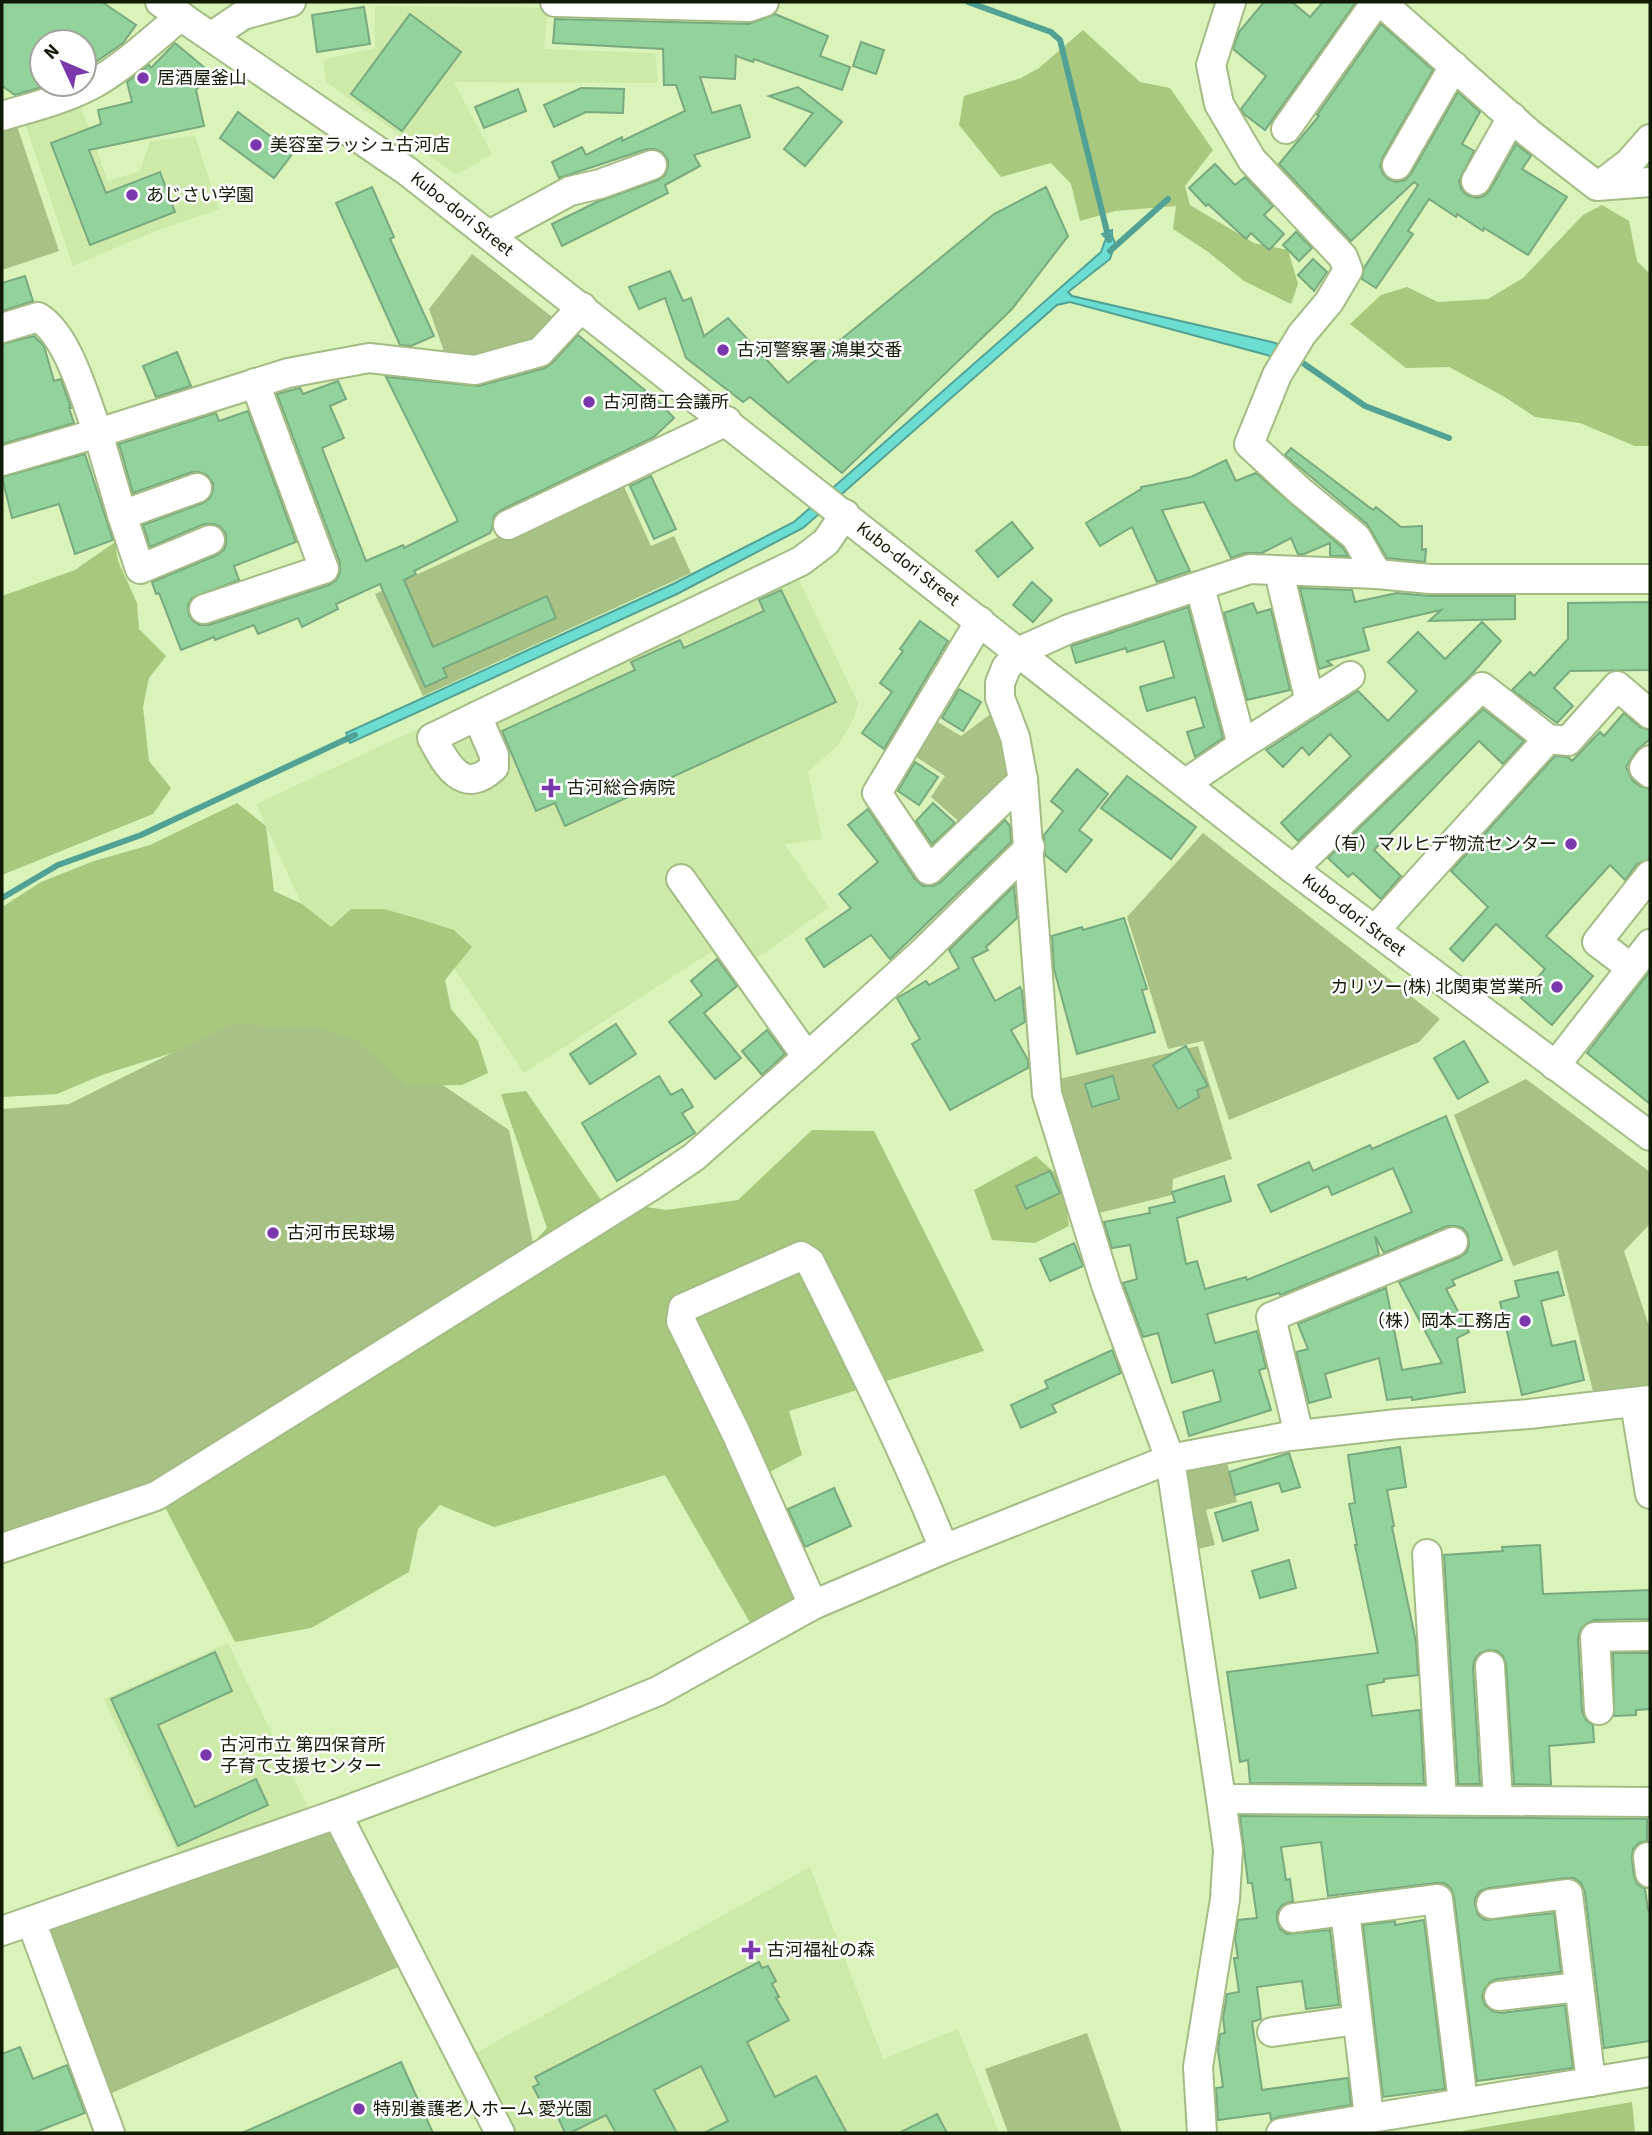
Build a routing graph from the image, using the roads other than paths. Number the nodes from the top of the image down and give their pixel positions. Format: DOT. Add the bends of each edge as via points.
graph roads {
  1 [pos="291,2"];
  2 [pos="555,2"];
  3 [pos="764,2"];
  4 [pos="1231,2"];
  5 [pos="1376,2"];
  6 [pos="1381,2"];
  7 [pos="171,9"];
  8 [pos="212,36"];
  9 [pos="1454,66"];
  10 [pos="2,116"];
  11 [pos="1512,117"];
  12 [pos="1286,130"];
  13 [pos="1650,139"];
  14 [pos="652,165"];
  15 [pos="1397,165"];
  16 [pos="1476,181"];
  17 [pos="1650,182"];
  18 [pos="1597,186"];
  19 [pos="489,235"];
  20 [pos="582,307"];
  21 [pos="2,328"];
  22 [pos="255,383"];
  23 [pos="727,422"];
  24 [pos="97,433"];
  25 [pos="2,461"];
  26 [pos="197,488"];
  27 [pos="845,514"];
  28 [pos="122,515"];
  29 [pos="508,525"];
  30 [pos="210,540"];
  31 [pos="1279,572"];
  32 [pos="1377,574"];
  33 [pos="1650,579"];
  34 [pos="1200,587"];
  35 [pos="204,609"];
  36 [pos="980,621"];
  37 [pos="1020,651"];
  38 [pos="1350,676"];
  39 [pos="1310,702"];
  40 [pos="1650,714"];
  41 [pos="477,716"];
  42 [pos="1548,739"];
  43 [pos="1242,745"];
  44 [pos="1650,760"];
  45 [pos="1650,773"];
  46 [pos="1023,780"];
  47 [pos="1186,783"];
  48 [pos="1030,847"];
  49 [pos="1293,869"];
  50 [pos="1650,875"];
  51 [pos="681,879"];
  52 [pos="1375,930"];
  53 [pos="1650,944"];
  54 [pos="1631,968"];
  55 [pos="807,1057"];
  56 [pos="1555,1066"];
  57 [pos="1650,1136"];
  58 [pos="1453,1242"];
  59 [pos="1643,1401"];
  60 [pos="1299,1435"];
  61 [pos="1170,1459"];
  62 [pos="1650,1494"];
  63 [pos="2,1548"];
  64 [pos="944,1549"];
  65 [pos="1427,1554"];
  66 [pos="813,1605"];
  67 [pos="1650,1636"];
  68 [pos="1490,1666"];
  69 [pos="1599,1710"];
  70 [pos="1221,1799"];
  71 [pos="1442,1800"];
  72 [pos="1498,1800"];
  73 [pos="1650,1802"];
  74 [pos="337,1814"];
  75 [pos="1650,1857"];
  76 [pos="1650,1872"];
  77 [pos="1491,1904"];
  78 [pos="1345,1911"];
  79 [pos="1293,1918"];
  80 [pos="31,1921"];
  81 [pos="2,1931"];
  82 [pos="1579,1987"];
  83 [pos="1499,1996"];
  84 [pos="1357,2020"];
  85 [pos="1272,2032"];
  86 [pos="1650,2072"];
  87 [pos="1591,2082"];
  88 [pos="1464,2102"];
  89 [pos="1369,2117"];
  90 [pos="110,2133"];
  91 [pos="500,2133"];
  92 [pos="1202,2133"];
  93 [pos="1281,2133"];
  1 -- 8 [label="street" via="243,15"];
  2 -- 3 [label="street" via="749,7"];
  4 -- 32 [label="street" via="1212,65 1219,104 1252,160 1343,257 1348,270 1277,375 1249,444 1356,537"];
  5 -- 12 [label="street"];
  6 -- 9 [label="street"];
  7 -- 8 [label="street, Kubo-dori Street"];
  7 -- 10 [label="street" via="127,61 95,83 61,99"];
  8 -- 19 [label="street, Kubo-dori Street" via="407,171"];
  9 -- 11 [label="street"];
  9 -- 15 [label="street"];
  11 -- 16 [label="street"];
  11 -- 18 [label="street"];
  13 -- 18 [label="street" via="1629,163"];
  14 -- 19 [label="street" via="570,191"];
  17 -- 18 [label="street"];
  19 -- 20 [label="street, Kubo-dori Street"];
  20 -- 22 [label="street" via="540,352 475,370 369,358"];
  20 -- 23 [label="street, Kubo-dori Street"];
  21 -- 24 [label="street" via="38,317 50,324"];
  22 -- 24 [label="street"];
  22 -- 35 [label="street" via="324,569"];
  23 -- 27 [label="street, Kubo-dori Street"];
  23 -- 29 [label="street"];
  24 -- 25 [label="street"];
  24 -- 28 [label="street"];
  26 -- 28 [label="street"];
  27 -- 36 [label="street, Kubo-dori Street"];
  27 -- 41 [label="street" via="826,542 801,561"];
  28 -- 30 [label="street" via="140,569"];
  31 -- 32 [label="street"];
  31 -- 34 [label="street" via="1250,569"];
  31 -- 39 [label="street"];
  32 -- 33 [label="street" via="1430,579"];
  34 -- 37 [label="street" via="1069,629"];
  34 -- 43 [label="street"];
  36 -- 37 [label="street, Kubo-dori Street"];
  36 -- 46 [label="street" via="877,793 929,870"];
  37 -- 46 [label="street" via="1006,668 1000,698 1015,737"];
  37 -- 47 [label="street, Kubo-dori Street"];
  38 -- 39 [label="street"];
  39 -- 43 [label="street"];
  40 -- 42 [label="street" via="1617,686 1568,741"];
  42 -- 49 [label="street" via="1482,687"];
  42 -- 52 [label="street"];
  43 -- 47 [label="street"];
  44 -- 45 [label="street" via="1644,768"];
  46 -- 48 [label="street"];
  47 -- 49 [label="street, Kubo-dori Street"];
  48 -- 55 [label="street"];
  48 -- 61 [label="street" via="1047,1094 1106,1285"];
  49 -- 52 [label="street, Kubo-dori Street"];
  50 -- 54 [label="street" via="1597,942"];
  51 -- 55 [label="street"];
  52 -- 56 [label="street, Kubo-dori Street"];
  53 -- 54 [label="street"];
  54 -- 56 [label="street"];
  55 -- 63 [label="street" via="694,1157 650,1187 156,1496"];
  56 -- 57 [label="street, Kubo-dori Street"];
  58 -- 60 [label="street" via="1271,1317"];
  59 -- 60 [label="street"];
  59 -- 62 [label="street"];
  60 -- 61 [label="street"];
  61 -- 64 [label="street"];
  61 -- 70 [label="street"];
  64 -- 66 [label="street"];
  64 -- 66 [label="street" via="864,1371 810,1262 801,1256 683,1308 681,1321"];
  65 -- 71 [label="street"];
  66 -- 74 [label="street" via="658,1691"];
  67 -- 69 [label="street" via="1595,1637"];
  68 -- 72 [label="street"];
  70 -- 71 [label="street"];
  70 -- 92 [label="street" via="1228,1850 1198,2067"];
  71 -- 72 [label="street"];
  72 -- 73 [label="street"];
  74 -- 80 [label="street"];
  74 -- 91 [label="street"];
  75 -- 76 [label="street"];
  77 -- 82 [label="street" via="1568,1894"];
  78 -- 79 [label="street"];
  78 -- 84 [label="street"];
  78 -- 88 [label="street" via="1438,1899"];
  80 -- 81 [label="street"];
  80 -- 90 [label="street"];
  82 -- 83 [label="street"];
  82 -- 87 [label="street"];
  84 -- 85 [label="street"];
  84 -- 89 [label="street"];
  86 -- 87 [label="street"];
  87 -- 88 [label="street"];
  88 -- 89 [label="street"];
  89 -- 93 [label="street"];
}
